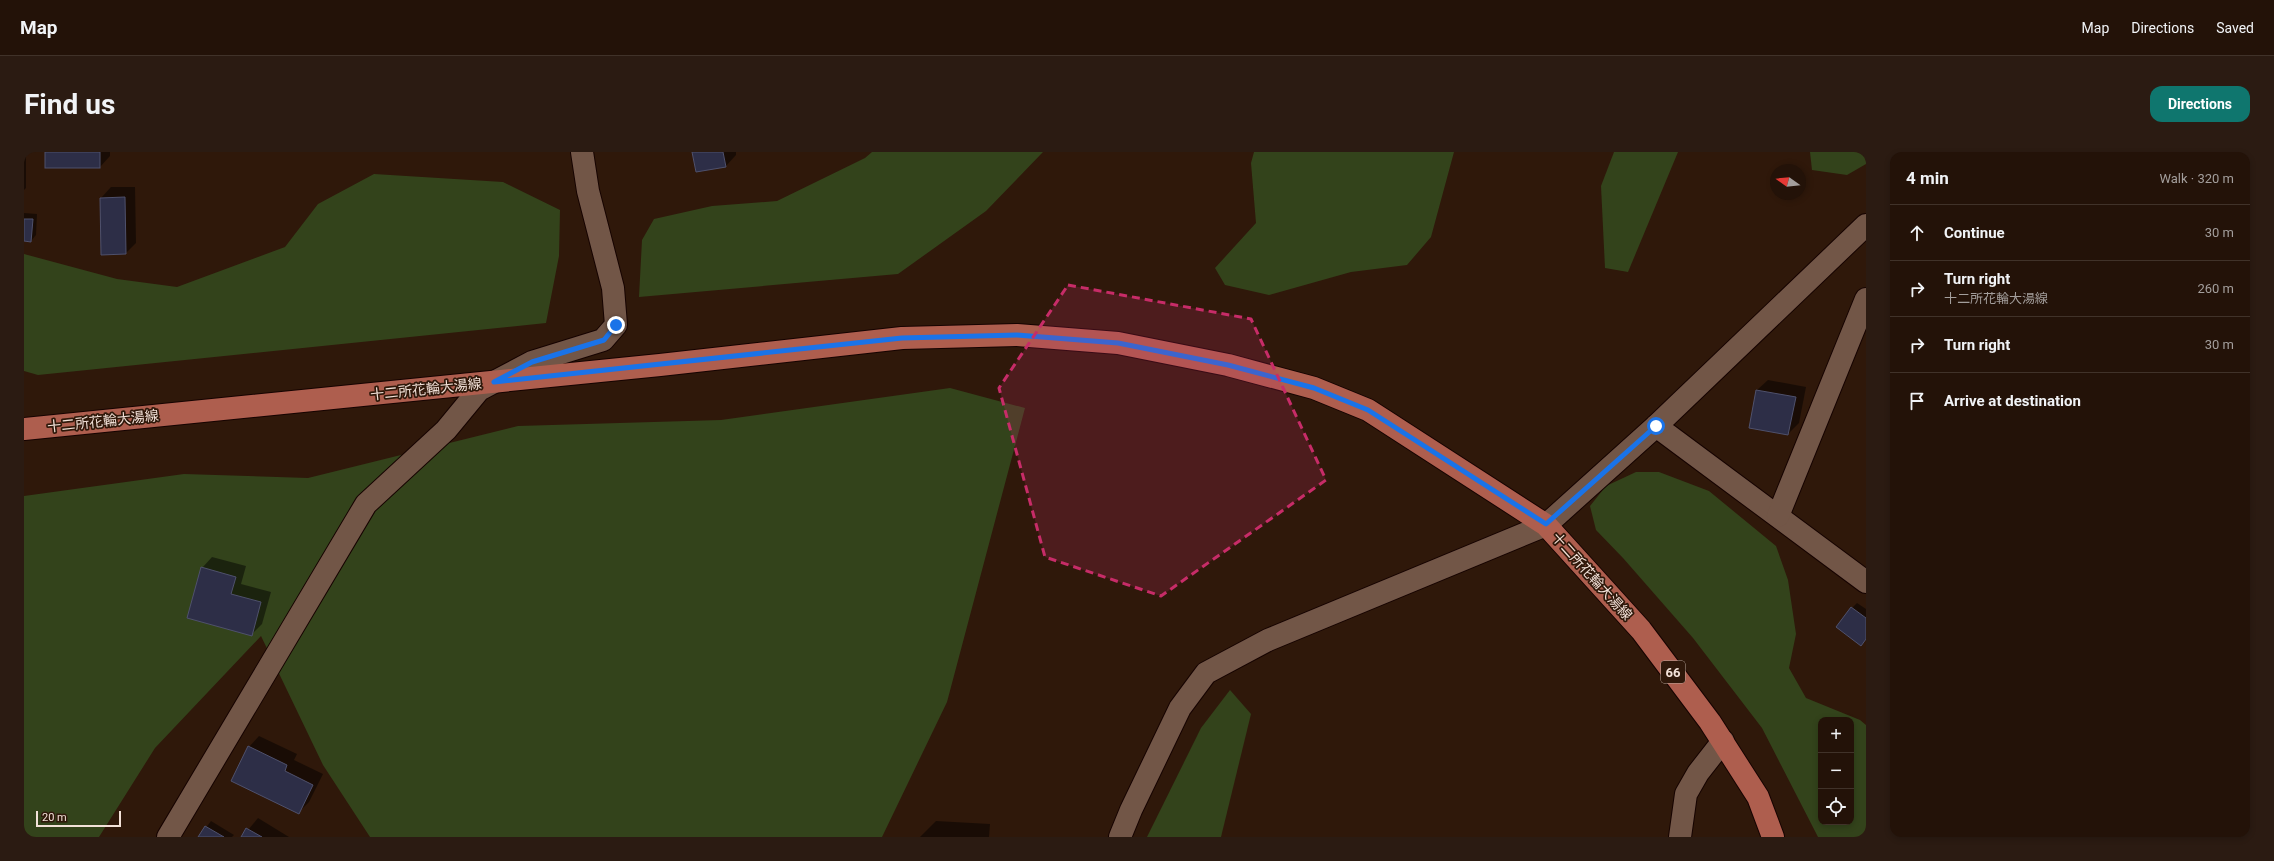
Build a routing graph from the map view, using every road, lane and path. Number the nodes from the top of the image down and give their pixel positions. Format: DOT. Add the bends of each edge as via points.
graph roads {
  1 [pos="582,152"];
  2 [pos="1866,225"];
  3 [pos="1866,299"];
  4 [pos="494,382"];
  5 [pos="1656,426"];
  6 [pos="24,430"];
  7 [pos="1778,516"];
  8 [pos="1546,524"];
  9 [pos="1866,582"];
  10 [pos="1723,741"];
  11 [pos="168,837"];
  12 [pos="1120,837"];
  13 [pos="1680,837"];
  14 [pos="1773,837"];
  1 -- 4 [label="street" via="588,191 612,288 616,325 604,340 532,362"];
  2 -- 5 [label="street"];
  3 -- 7 [label="street"];
  4 -- 6 [label="main road, 十二所花輪大湯線 / 66"];
  4 -- 8 [label="main road, 十二所花輪大湯線 / 66" via="902,338 1017,335 1118,343 1235,367 1314,388 1368,410"];
  4 -- 11 [label="street" via="479,390 446,430 366,504"];
  5 -- 7 [label="street"];
  5 -- 8 [label="street"];
  7 -- 9 [label="street"];
  8 -- 10 [label="main road, 十二所花輪大湯線 / 66" via="1641,630"];
  8 -- 12 [label="street" via="1268,640 1206,673 1180,708"];
  10 -- 13 [label="street" via="1698,773 1686,794"];
  10 -- 14 [label="main road, 十二所花輪大湯線 / 66" via="1758,797"];
}
